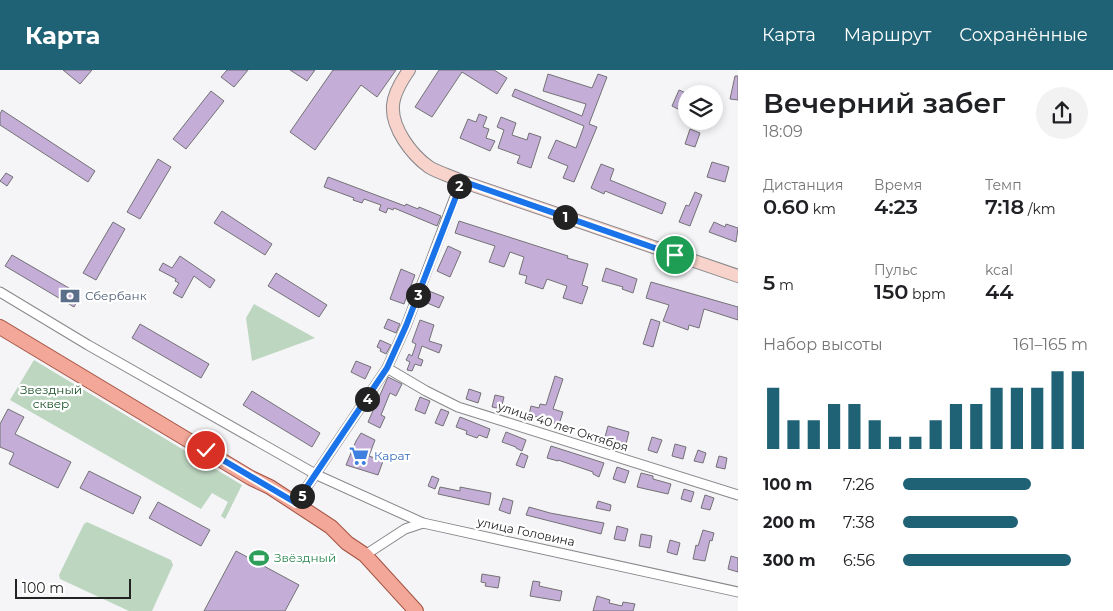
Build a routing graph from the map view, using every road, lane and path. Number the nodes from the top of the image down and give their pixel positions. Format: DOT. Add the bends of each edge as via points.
graph roads {
  1 [pos="408,70"];
  2 [pos="462,181"];
  3 [pos="738,276"];
  4 [pos="0,292"];
  5 [pos="0,327"];
  6 [pos="387,368"];
  7 [pos="317,475"];
  8 [pos="738,495"];
  9 [pos="296,503"];
  10 [pos="423,522"];
  11 [pos="365,555"];
  12 [pos="738,592"];
  13 [pos="416,611"];
  1 -- 2 [label="main road" via="393,105 394,119 404,140 430,167"];
  2 -- 3 [label="main road"];
  2 -- 6 [label="street"];
  4 -- 7 [label="street, улица Головина"];
  5 -- 9 [label="main road"];
  6 -- 7 [label="street"];
  6 -- 8 [label="street, улица 40 лет Октября" via="458,407"];
  7 -- 9 [label="street"];
  7 -- 10 [label="street, улица Головина"];
  9 -- 11 [label="main road"];
  10 -- 11 [label="street" via="404,529"];
  10 -- 12 [label="street, улица Головина"];
  11 -- 13 [label="main road"];
}
